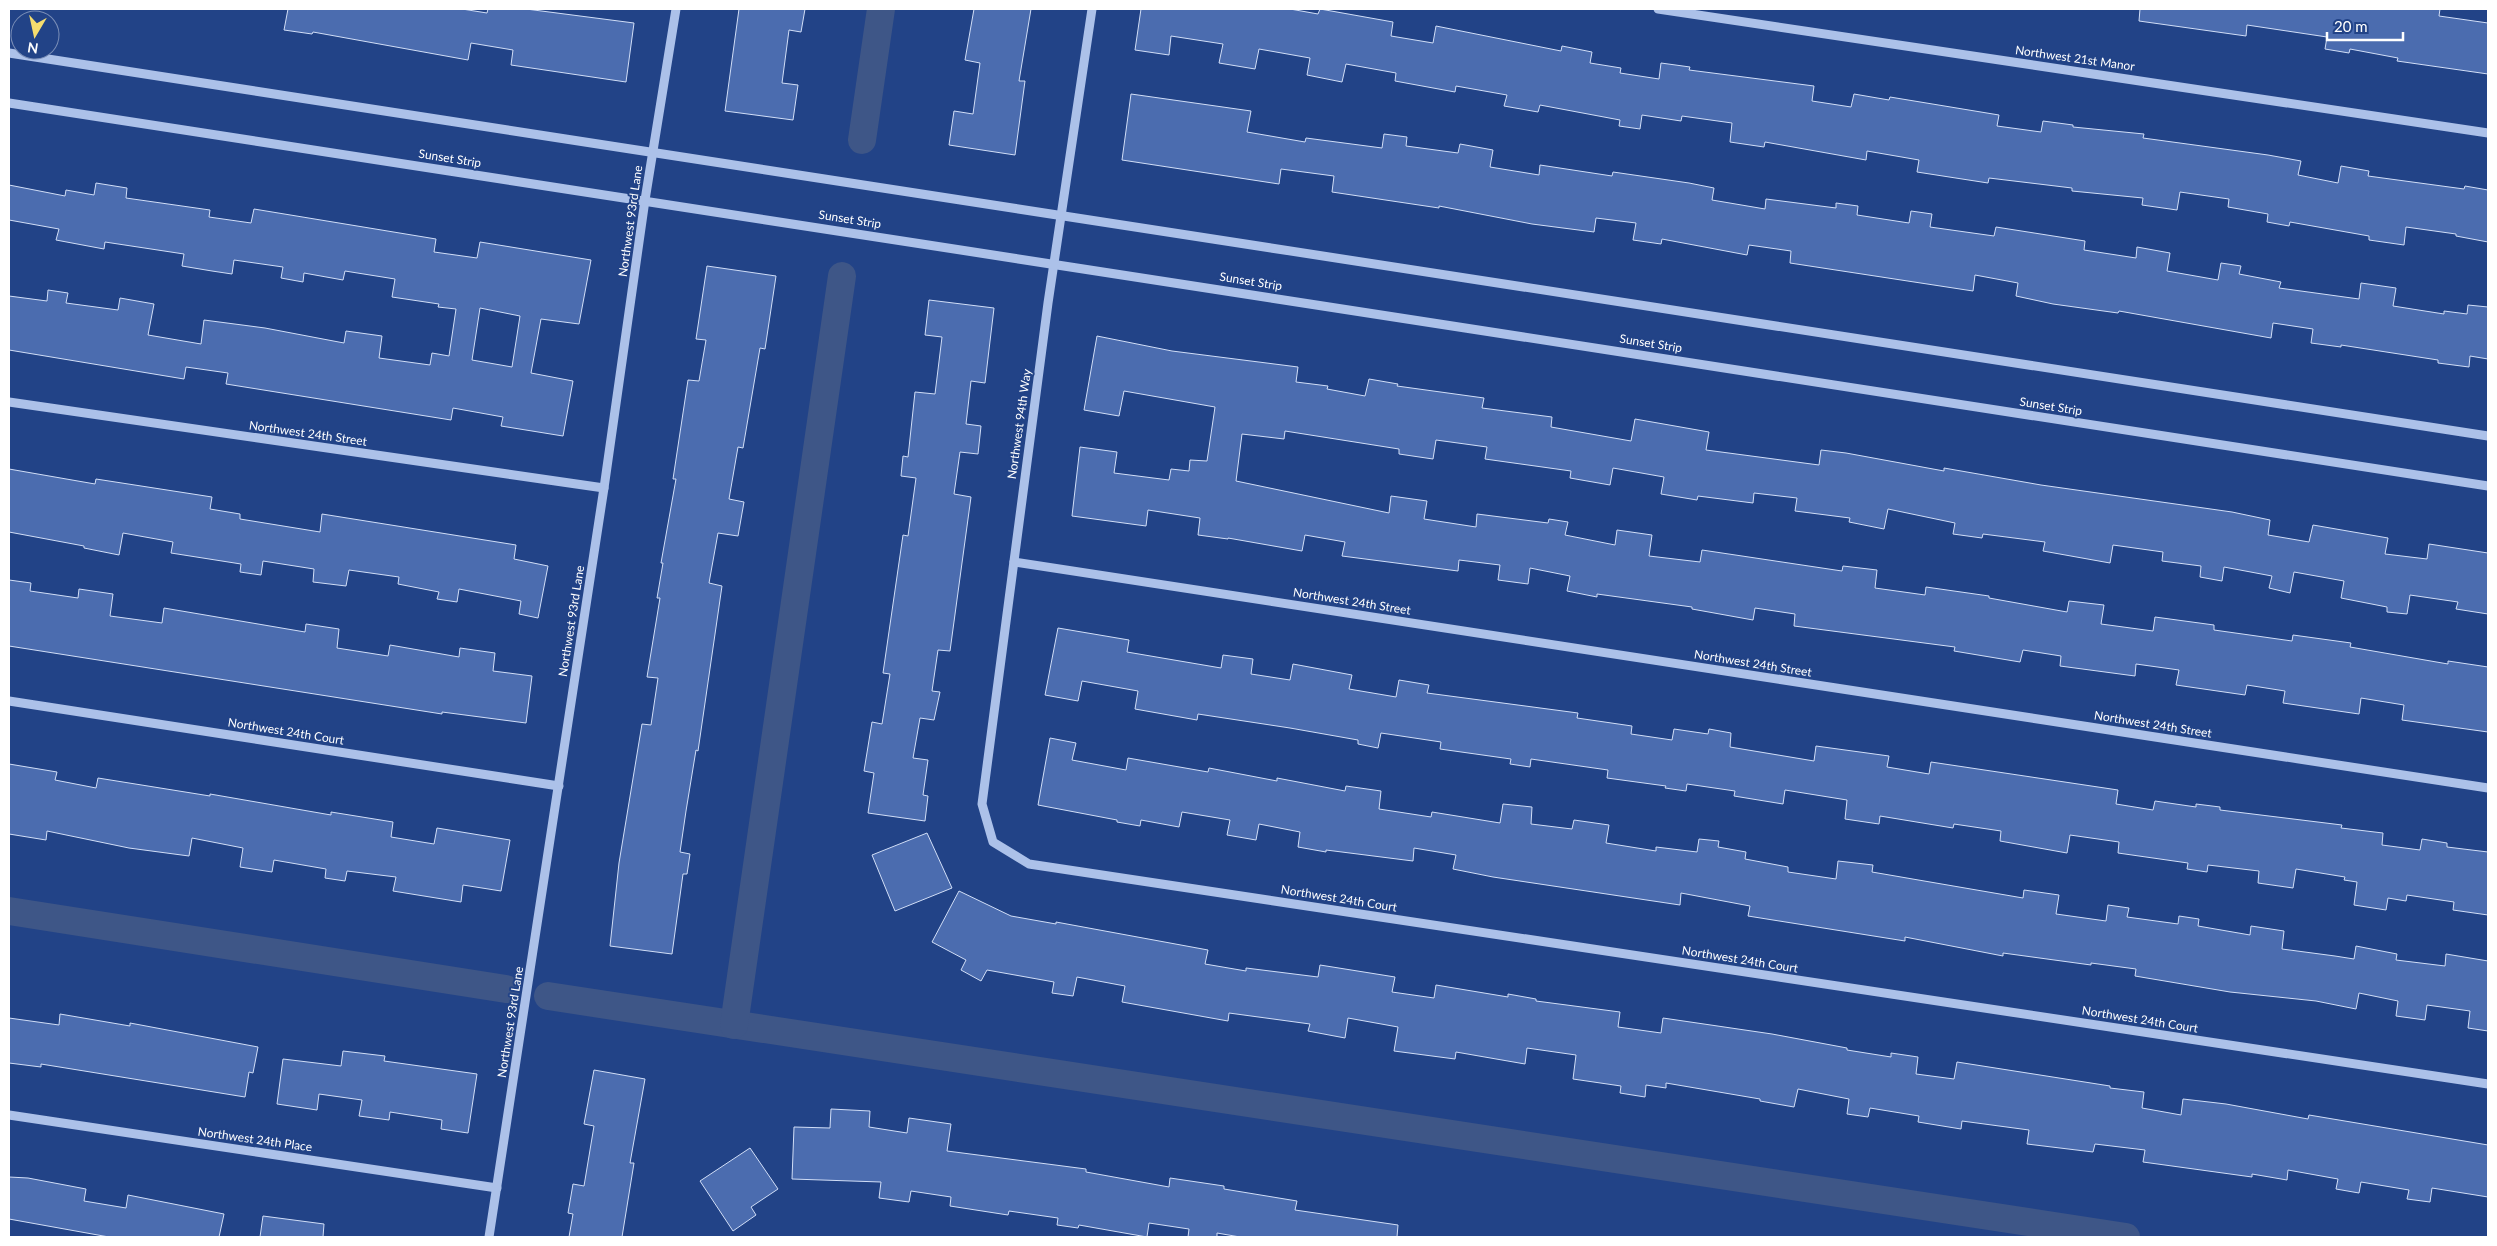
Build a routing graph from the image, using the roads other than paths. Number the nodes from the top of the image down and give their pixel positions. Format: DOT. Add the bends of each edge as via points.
graph roads {
  1 [pos="676,9"];
  2 [pos="1092,9"];
  3 [pos="1658,9"];
  4 [pos="9,54"];
  5 [pos="9,103"];
  6 [pos="2488,132"];
  7 [pos="652,153"];
  8 [pos="645,200"];
  9 [pos="1061,216"];
  10 [pos="1054,263"];
  11 [pos="9,402"];
  12 [pos="2488,436"];
  13 [pos="2488,486"];
  14 [pos="604,488"];
  15 [pos="1014,562"];
  16 [pos="9,701"];
  17 [pos="559,786"];
  18 [pos="2488,788"];
  19 [pos="993,842"];
  20 [pos="2488,1084"];
  21 [pos="9,1115"];
  22 [pos="497,1188"];
  23 [pos="489,1237"];
  1 -- 7 [label="street, Northwest 93rd Lane"];
  2 -- 9 [label="street, Northwest 94th Way"];
  3 -- 6 [label="street, Northwest 21st Manor"];
  4 -- 7 [label="street"];
  5 -- 8 [label="street, Sunset Strip"];
  7 -- 8 [label="street, Northwest 93rd Lane"];
  7 -- 9 [label="street"];
  8 -- 10 [label="street, Sunset Strip"];
  8 -- 14 [label="street, Northwest 93rd Lane"];
  9 -- 10 [label="street, Northwest 94th Way"];
  9 -- 12 [label="street"];
  10 -- 13 [label="street, Sunset Strip"];
  10 -- 15 [label="street, Northwest 94th Way"];
  11 -- 14 [label="street, Northwest 24th Street"];
  14 -- 17 [label="street, Northwest 93rd Lane"];
  15 -- 18 [label="street, Northwest 24th Street"];
  15 -- 19 [label="street, Northwest 94th Way" via="982,804"];
  16 -- 17 [label="street, Northwest 24th Court"];
  17 -- 22 [label="street, Northwest 93rd Lane"];
  19 -- 20 [label="street, Northwest 24th Court" via="1029,864"];
  21 -- 22 [label="street, Northwest 24th Place"];
  22 -- 23 [label="street, Northwest 93rd Lane"];
}
